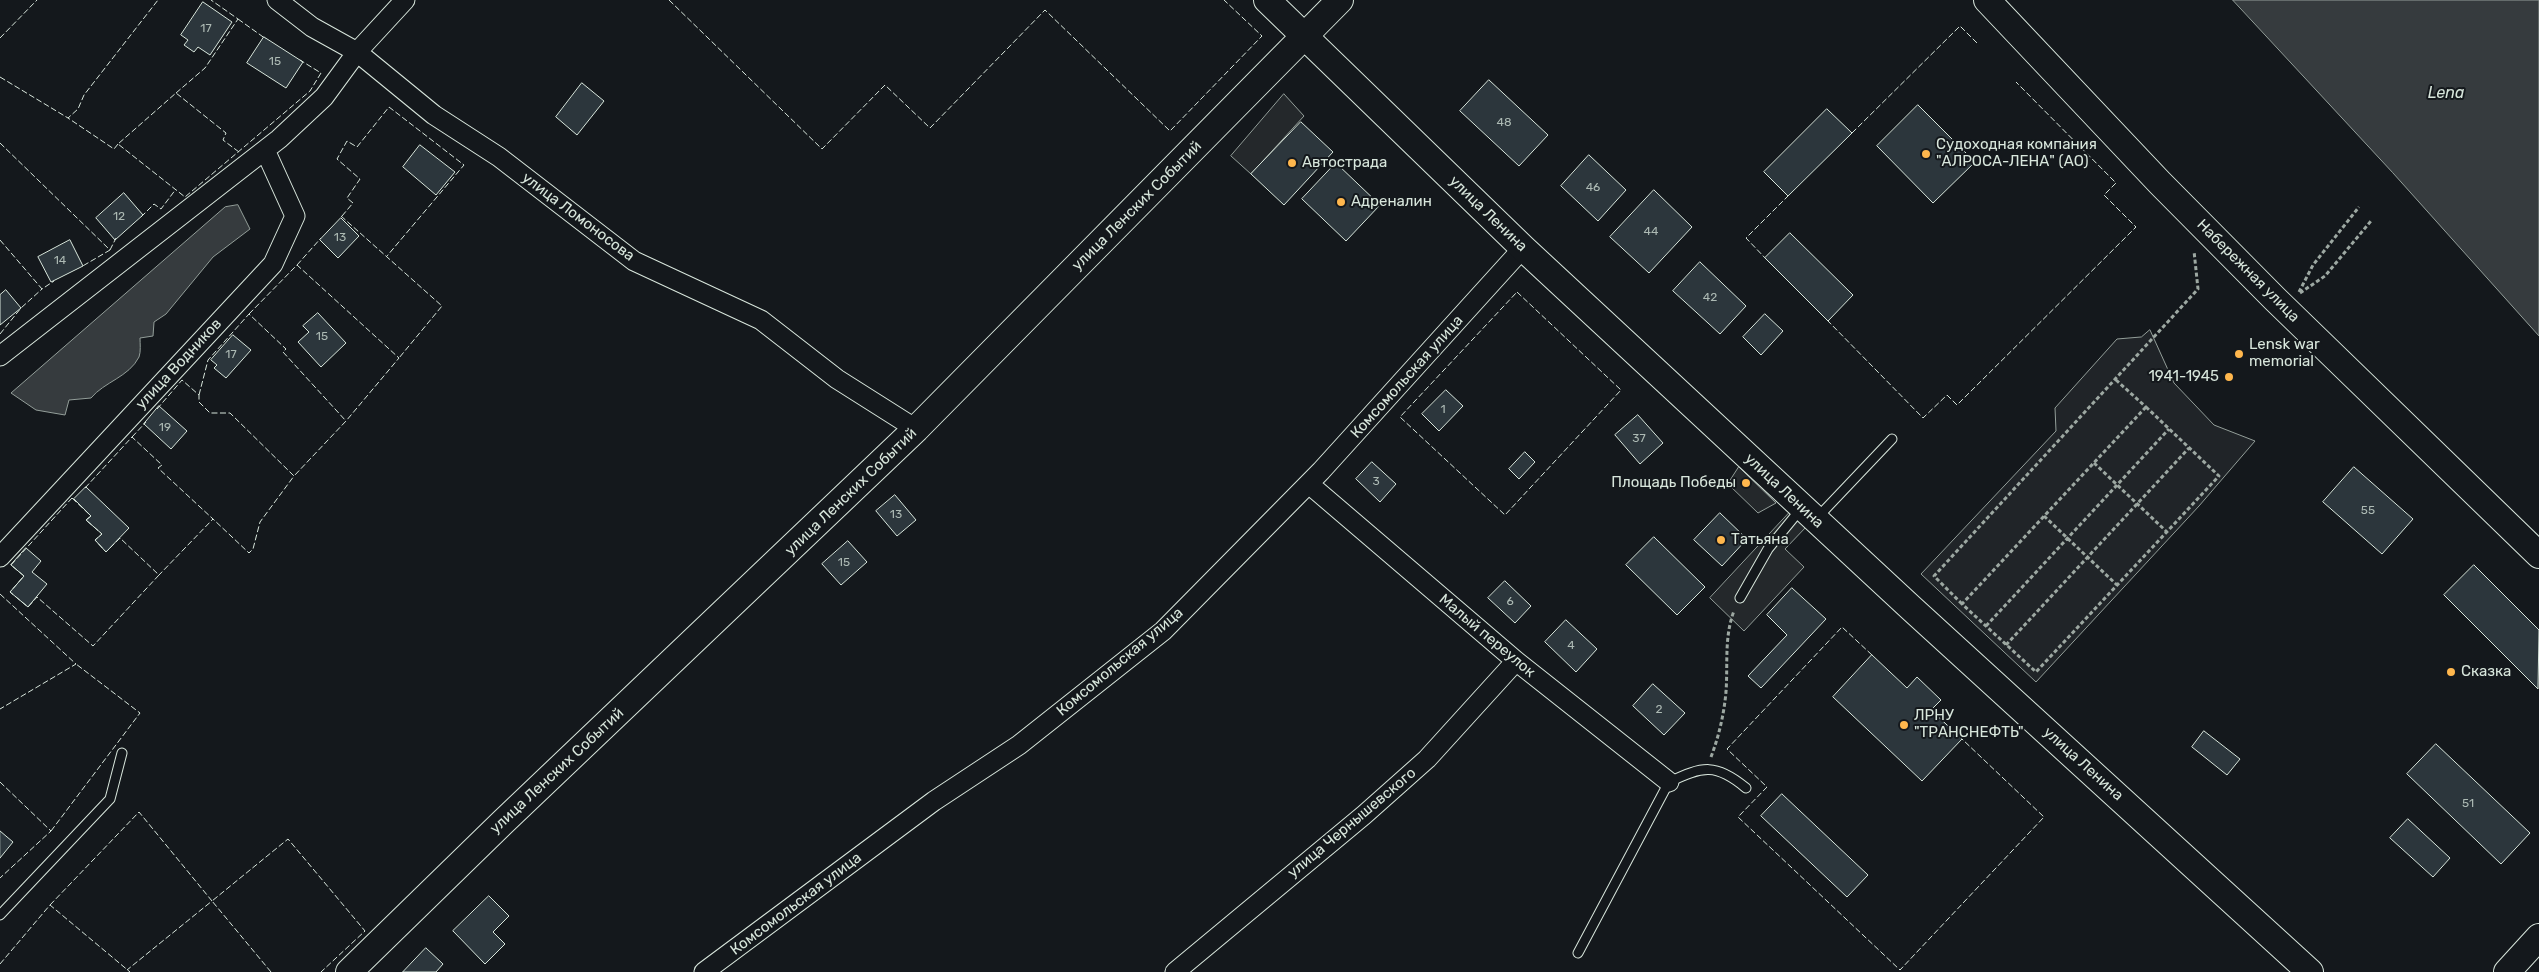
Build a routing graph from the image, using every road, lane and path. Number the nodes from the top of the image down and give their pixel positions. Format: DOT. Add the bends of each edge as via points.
graph roads {
  1 [pos="277,0"];
  2 [pos="405,0"];
  3 [pos="1267,0"];
  4 [pos="1340,0"];
  5 [pos="1987,0"];
  6 [pos="1304,36"];
  7 [pos="357,52"];
  8 [pos="265,150"];
  9 [pos="2360,207"];
  10 [pos="2371,221"];
  11 [pos="2206,229"];
  12 [pos="1523,248"];
  13 [pos="0,356"];
  14 [pos="2116,380"];
  15 [pos="2146,407"];
  16 [pos="2169,429"];
  17 [pos="916,430"];
  18 [pos="1892,439"];
  19 [pos="2190,448"];
  20 [pos="2094,463"];
  21 [pos="1309,484"];
  22 [pos="2117,485"];
  23 [pos="2137,504"];
  24 [pos="1808,514"];
  25 [pos="2044,516"];
  26 [pos="2167,532"];
  27 [pos="2067,538"];
  28 [pos="2539,555"];
  29 [pos="0,557"];
  30 [pos="2088,557"];
  31 [pos="2118,585"];
  32 [pos="1740,598"];
  33 [pos="1962,604"];
  34 [pos="1986,626"];
  35 [pos="2006,645"];
  36 [pos="1516,661"];
  37 [pos="122,753"];
  38 [pos="1706,769"];
  39 [pos="1669,782"];
  40 [pos="1746,788"];
  41 [pos="0,915"];
  42 [pos="2539,936"];
  43 [pos="1578,952"];
  44 [pos="349,972"];
  45 [pos="704,972"];
  46 [pos="1175,972"];
  47 [pos="2310,972"];
  48 [pos="2507,972"];
  1 -- 7 [label="street, улица Ломоносова" via="312,27"];
  2 -- 7 [label="street"];
  3 -- 6 [label="street, улица Ленина"];
  4 -- 6 [label="street, улица Ленских Событий"];
  5 -- 11 [label="street, Набережная улица"];
  6 -- 12 [label="street, улица Ленина"];
  6 -- 17 [label="street, улица Ленских Событий"];
  7 -- 8 [label="street" via="324,97"];
  7 -- 17 [label="street, улица Ломоносова" via="434,115 499,157 634,261 761,320 837,379"];
  8 -- 13 [label="street"];
  8 -- 29 [label="street, улица Водников" via="295,216 273,264"];
  9 -- 10 [label="path" via="2313,265 2298,295 2325,276"];
  11 -- 14 [label="path" via="2194,245 2198,289"];
  11 -- 28 [label="street, Набережная улица"];
  12 -- 21 [label="street, Комсомольская улица"];
  12 -- 24 [label="street, улица Ленина"];
  14 -- 15 [label="path"];
  14 -- 33 [label="path" via="1934,576"];
  15 -- 16 [label="path"];
  15 -- 20 [label="path"];
  16 -- 19 [label="path"];
  16 -- 22 [label="path"];
  17 -- 44 [label="street, улица Ленских Событий"];
  18 -- 24 [label="lane"];
  19 -- 23 [label="path"];
  19 -- 26 [label="path" via="2219,476"];
  20 -- 22 [label="path"];
  20 -- 25 [label="path"];
  21 -- 36 [label="street, Малый переулок"];
  21 -- 45 [label="street, Комсомольская улица" via="1163,631 1019,745 934,802"];
  22 -- 23 [label="path"];
  22 -- 27 [label="path"];
  23 -- 26 [label="path"];
  23 -- 30 [label="path"];
  24 -- 32 [label="lane" via="1771,545"];
  24 -- 47 [label="street, улица Ленина"];
  25 -- 27 [label="path"];
  25 -- 33 [label="path"];
  26 -- 31 [label="path"];
  27 -- 30 [label="path"];
  27 -- 34 [label="path"];
  30 -- 31 [label="path"];
  30 -- 35 [label="path"];
  31 -- 35 [label="path" via="2036,672"];
  32 -- 38 [label="path" via="1728,633 1726,692 1721,724"];
  33 -- 34 [label="path"];
  34 -- 35 [label="path"];
  36 -- 39 [label="street, Малый переулок"];
  36 -- 46 [label="street, улица Чернышевского" via="1427,760"];
  37 -- 41 [label="lane" via="110,799"];
  38 -- 39 [label="lane" via="1692,771"];
  38 -- 40 [label="lane" via="1730,775"];
  39 -- 43 [label="lane"];
  42 -- 48 [label="street"];
}
